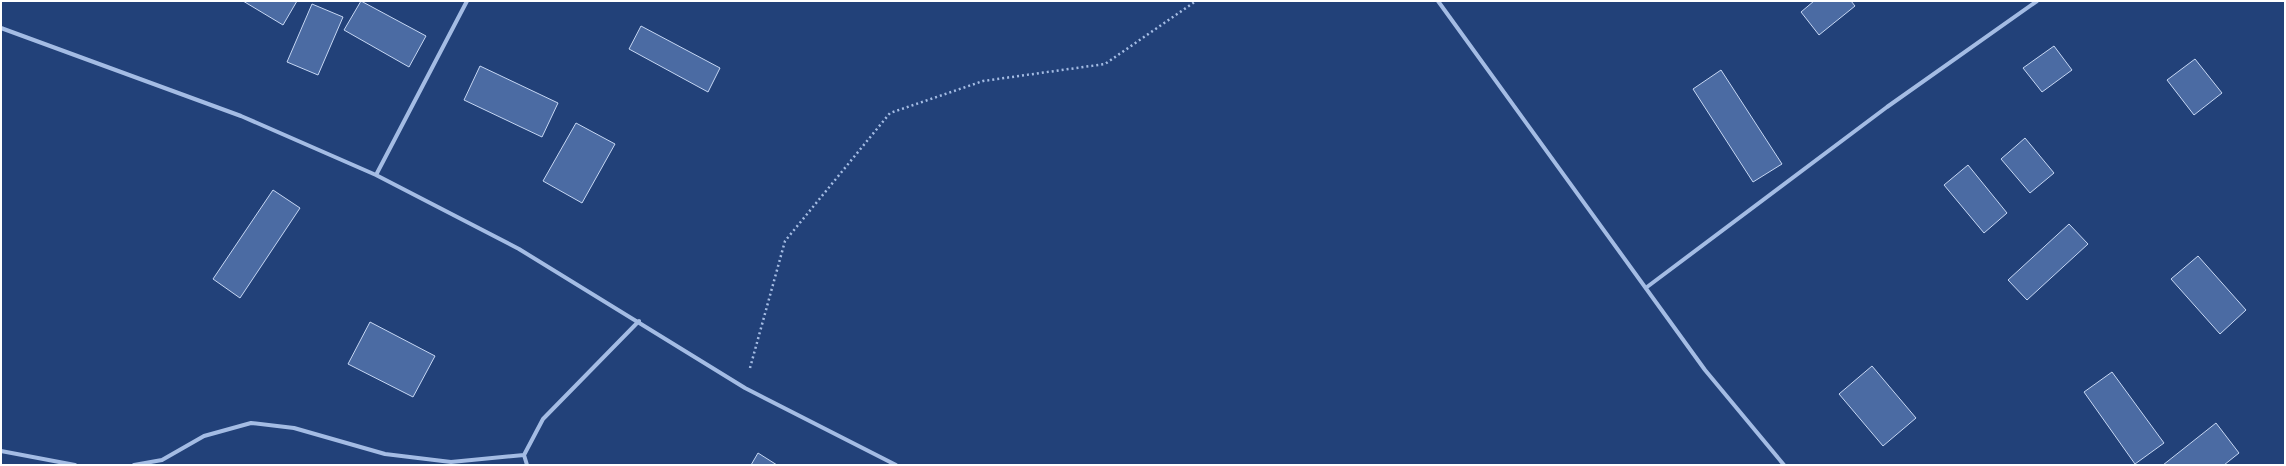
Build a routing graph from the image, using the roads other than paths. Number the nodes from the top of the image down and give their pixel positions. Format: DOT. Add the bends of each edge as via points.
graph roads {
  1 [pos="467,1"];
  2 [pos="1438,1"];
  3 [pos="2037,1"];
  4 [pos="1,28"];
  5 [pos="376,175"];
  6 [pos="1646,287"];
  7 [pos="639,322"];
  8 [pos="1,451"];
  9 [pos="524,454"];
  10 [pos="75,465"];
  11 [pos="134,465"];
  12 [pos="527,465"];
  13 [pos="896,465"];
  14 [pos="1784,465"];
  1 -- 5 [label="street"];
  2 -- 6 [label="street"];
  3 -- 6 [label="street" via="1887,107"];
  4 -- 5 [label="street" via="241,116"];
  5 -- 7 [label="street" via="519,249"];
  6 -- 14 [label="street" via="1705,370"];
  7 -- 9 [label="street" via="543,419"];
  7 -- 13 [label="street" via="745,388"];
  8 -- 10 [label="street"];
  9 -- 11 [label="street" via="451,462 385,454 294,428 251,423 204,436 162,460"];
  9 -- 12 [label="street"];
}
